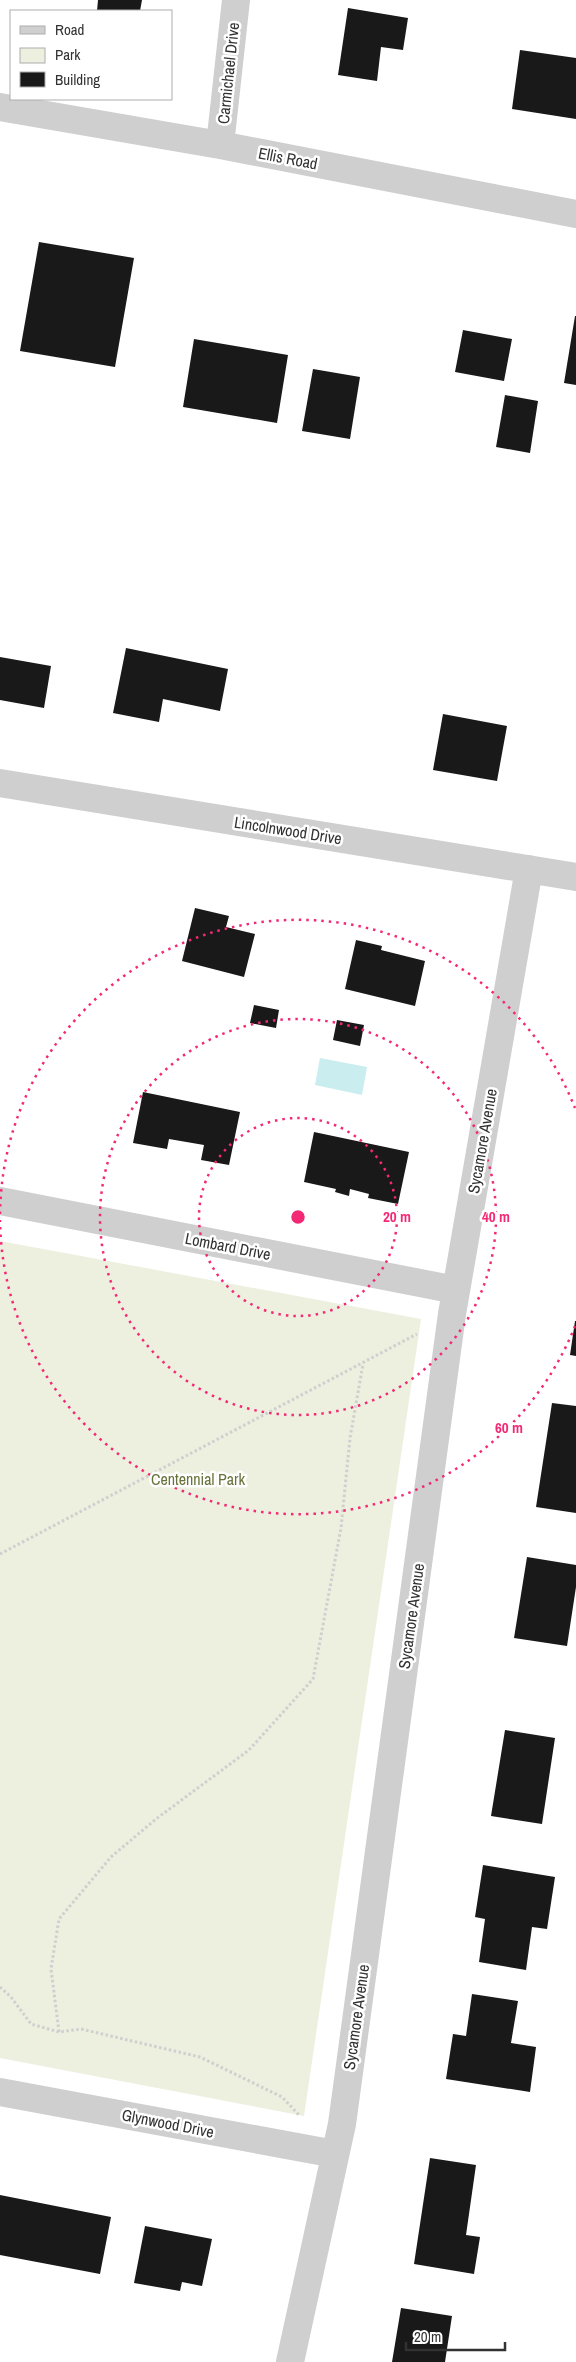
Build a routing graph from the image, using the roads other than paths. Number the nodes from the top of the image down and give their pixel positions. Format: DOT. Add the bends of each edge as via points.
graph roads {
  1 [pos="236,0"];
  2 [pos="0,107"];
  3 [pos="220,145"];
  4 [pos="576,214"];
  5 [pos="0,782"];
  6 [pos="529,869"];
  7 [pos="576,877"];
  8 [pos="0,1201"];
  9 [pos="454,1302"];
  10 [pos="0,2092"];
  11 [pos="335,2154"];
  12 [pos="290,2362"];
  1 -- 3 [label="street, Carmichael Drive"];
  2 -- 3 [label="street, Ellis Road"];
  3 -- 4 [label="street, Ellis Road"];
  5 -- 6 [label="street, Lincolnwood Drive"];
  6 -- 7 [label="street, Lincolnwood Drive"];
  6 -- 9 [label="street, Sycamore Avenue"];
  8 -- 9 [label="street, Lombard Drive"];
  9 -- 11 [label="street, Sycamore Avenue"];
  10 -- 11 [label="street, Glynwood Drive"];
  11 -- 12 [label="street, Sycamore Avenue"];
}
